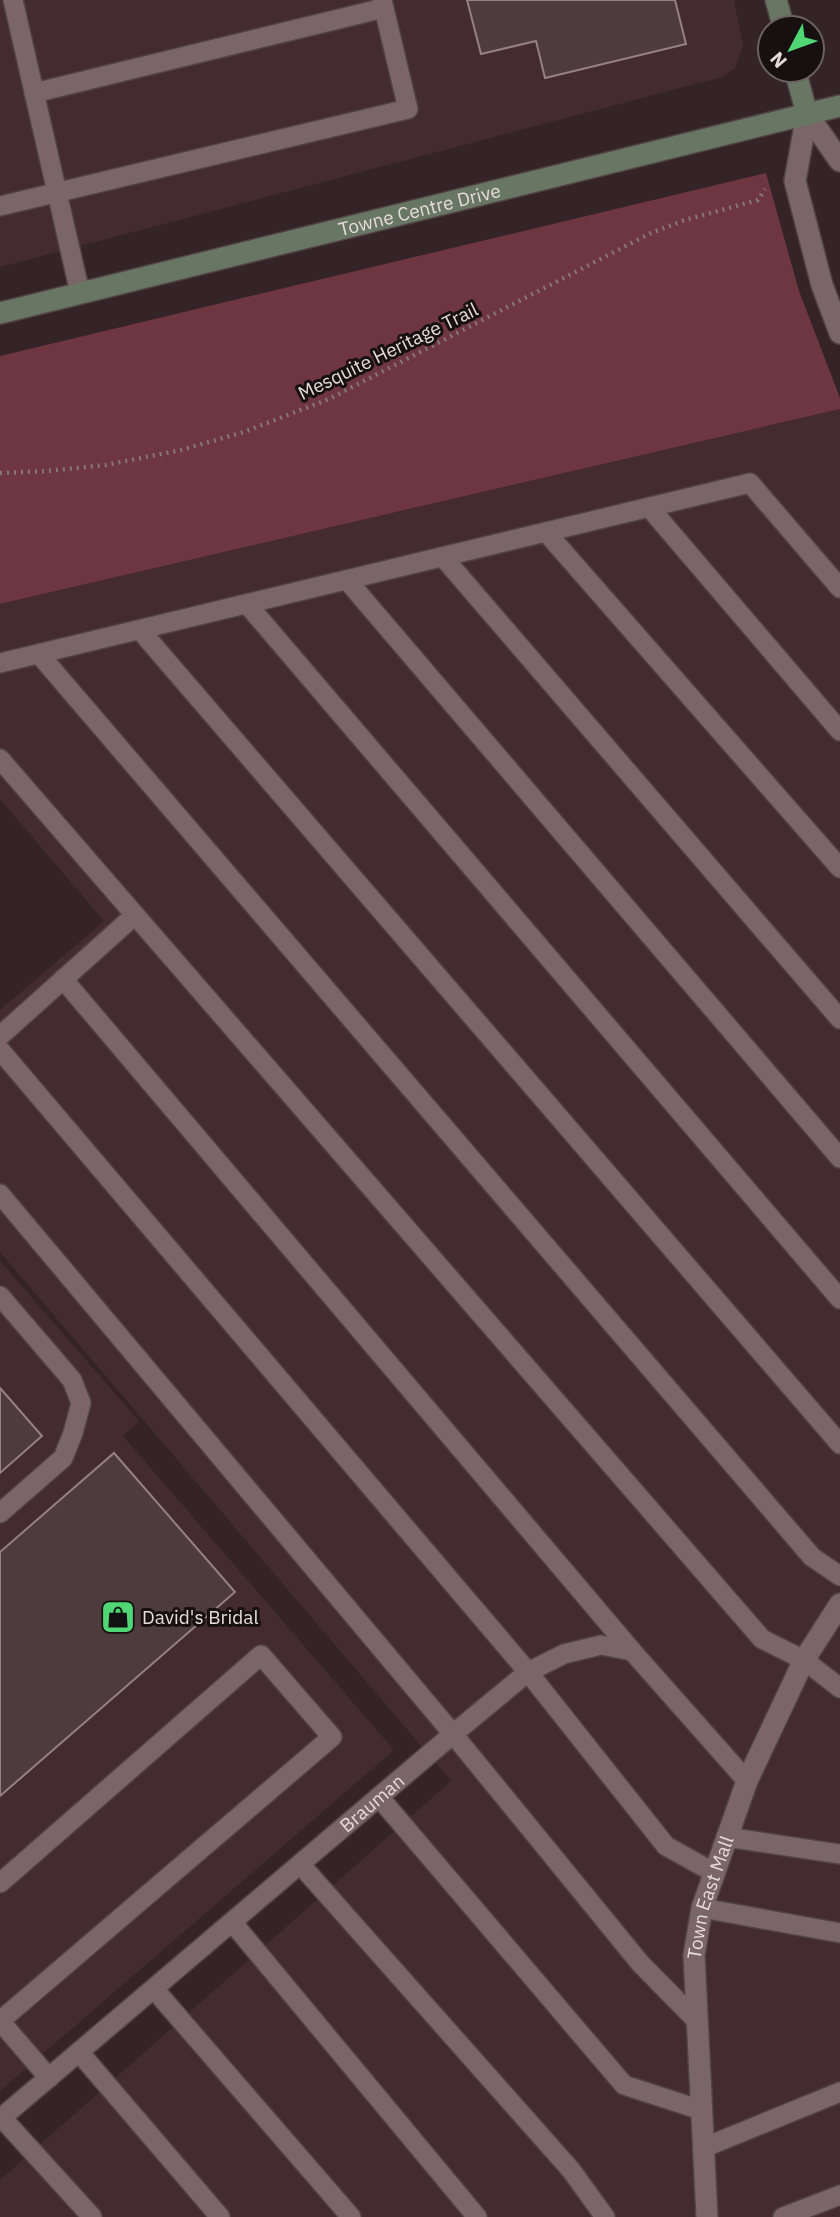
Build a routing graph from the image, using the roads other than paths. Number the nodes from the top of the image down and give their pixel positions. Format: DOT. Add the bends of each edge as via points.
graph roads {
  1 [pos="13,0"];
  2 [pos="383,4"];
  3 [pos="799,84"];
  4 [pos="34,93"];
  5 [pos="840,106"];
  6 [pos="807,114"];
  7 [pos="840,160"];
  8 [pos="57,192"];
  9 [pos="0,206"];
  10 [pos="80,293"];
  11 [pos="0,313"];
  12 [pos="840,333"];
  13 [pos="649,507"];
  14 [pos="546,532"];
  15 [pos="443,557"];
  16 [pos="347,580"];
  17 [pos="840,588"];
  18 [pos="247,604"];
  19 [pos="140,630"];
  20 [pos="39,654"];
  21 [pos="0,663"];
  22 [pos="840,731"];
  23 [pos="0,759"];
  24 [pos="840,868"];
  25 [pos="135,915"];
  26 [pos="63,979"];
  27 [pos="840,1019"];
  28 [pos="0,1036"];
  29 [pos="0,1050"];
  30 [pos="840,1158"];
  31 [pos="0,1194"];
  32 [pos="0,1296"];
  33 [pos="840,1299"];
  34 [pos="840,1444"];
  35 [pos="0,1513"];
  36 [pos="840,1576"];
  37 [pos="840,1604"];
  38 [pos="632,1651"];
  39 [pos="804,1660"];
  40 [pos="528,1672"];
  41 [pos="840,1688"];
  42 [pos="453,1734"];
  43 [pos="747,1781"];
  44 [pos="379,1797"];
  45 [pos="726,1837"];
  46 [pos="840,1854"];
  47 [pos="300,1864"];
  48 [pos="713,1872"];
  49 [pos="0,1883"];
  50 [pos="702,1908"];
  51 [pos="232,1922"];
  52 [pos="840,1933"];
  53 [pos="154,1989"];
  54 [pos="697,2021"];
  55 [pos="1,2025"];
  56 [pos="79,2052"];
  57 [pos="49,2078"];
  58 [pos="840,2092"];
  59 [pos="701,2110"];
  60 [pos="1,2118"];
  61 [pos="703,2148"];
  62 [pos="840,2194"];
  63 [pos="92,2217"];
  64 [pos="220,2217"];
  65 [pos="351,2217"];
  66 [pos="477,2217"];
  67 [pos="606,2217"];
  68 [pos="707,2217"];
  69 [pos="783,2217"];
  1 -- 4 [label="lane"];
  2 -- 4 [label="lane"];
  2 -- 8 [label="lane" via="408,109"];
  3 -- 6 [label="street"];
  4 -- 8 [label="lane"];
  5 -- 6 [label="street, Towne Centre Drive"];
  6 -- 7 [label="street"];
  6 -- 10 [label="street, Towne Centre Drive"];
  6 -- 12 [label="street" via="795,181 822,285"];
  8 -- 9 [label="lane"];
  8 -- 10 [label="lane"];
  10 -- 11 [label="street, Towne Centre Drive"];
  13 -- 14 [label="lane"];
  13 -- 17 [label="lane" via="750,482"];
  13 -- 22 [label="lane"];
  14 -- 15 [label="lane"];
  14 -- 24 [label="lane"];
  15 -- 16 [label="lane"];
  15 -- 27 [label="lane"];
  16 -- 18 [label="lane"];
  16 -- 30 [label="lane"];
  18 -- 19 [label="lane"];
  18 -- 33 [label="lane"];
  19 -- 20 [label="lane"];
  19 -- 34 [label="lane"];
  20 -- 21 [label="lane"];
  20 -- 36 [label="lane" via="812,1557"];
  23 -- 25 [label="lane"];
  25 -- 26 [label="lane"];
  25 -- 39 [label="lane" via="762,1639"];
  26 -- 28 [label="lane"];
  26 -- 38 [label="lane"];
  29 -- 40 [label="lane"];
  31 -- 42 [label="lane"];
  32 -- 35 [label="lane" via="72,1380 80,1403 63,1458"];
  37 -- 39 [label="street, Town East Mall"];
  38 -- 40 [label="lane, Brauman" via="601,1645 564,1654"];
  38 -- 43 [label="lane"];
  39 -- 41 [label="lane"];
  39 -- 43 [label="street, Town East Mall"];
  40 -- 42 [label="lane, Brauman"];
  40 -- 48 [label="lane" via="666,1846"];
  42 -- 44 [label="lane, Brauman"];
  42 -- 54 [label="lane" via="640,1962"];
  43 -- 45 [label="street, Town East Mall"];
  44 -- 47 [label="lane, Brauman"];
  44 -- 59 [label="lane" via="624,2085"];
  45 -- 46 [label="lane"];
  45 -- 48 [label="street, Town East Mall"];
  47 -- 51 [label="lane, Brauman"];
  47 -- 67 [label="lane" via="571,2170"];
  48 -- 50 [label="street, Town East Mall"];
  49 -- 55 [label="lane" via="261,1655 332,1737"];
  50 -- 52 [label="lane"];
  50 -- 54 [label="street, Town East Mall" via="694,1955"];
  51 -- 53 [label="lane, Brauman"];
  51 -- 66 [label="lane"];
  53 -- 56 [label="lane, Brauman"];
  53 -- 65 [label="lane"];
  54 -- 59 [label="street, Town East Mall"];
  55 -- 57 [label="lane"];
  56 -- 57 [label="lane, Brauman"];
  56 -- 64 [label="lane"];
  57 -- 60 [label="lane, Brauman"];
  58 -- 61 [label="lane"];
  59 -- 61 [label="street, Town East Mall"];
  60 -- 63 [label="lane"];
  61 -- 68 [label="street, Town East Mall"];
  62 -- 69 [label="lane"];
}
